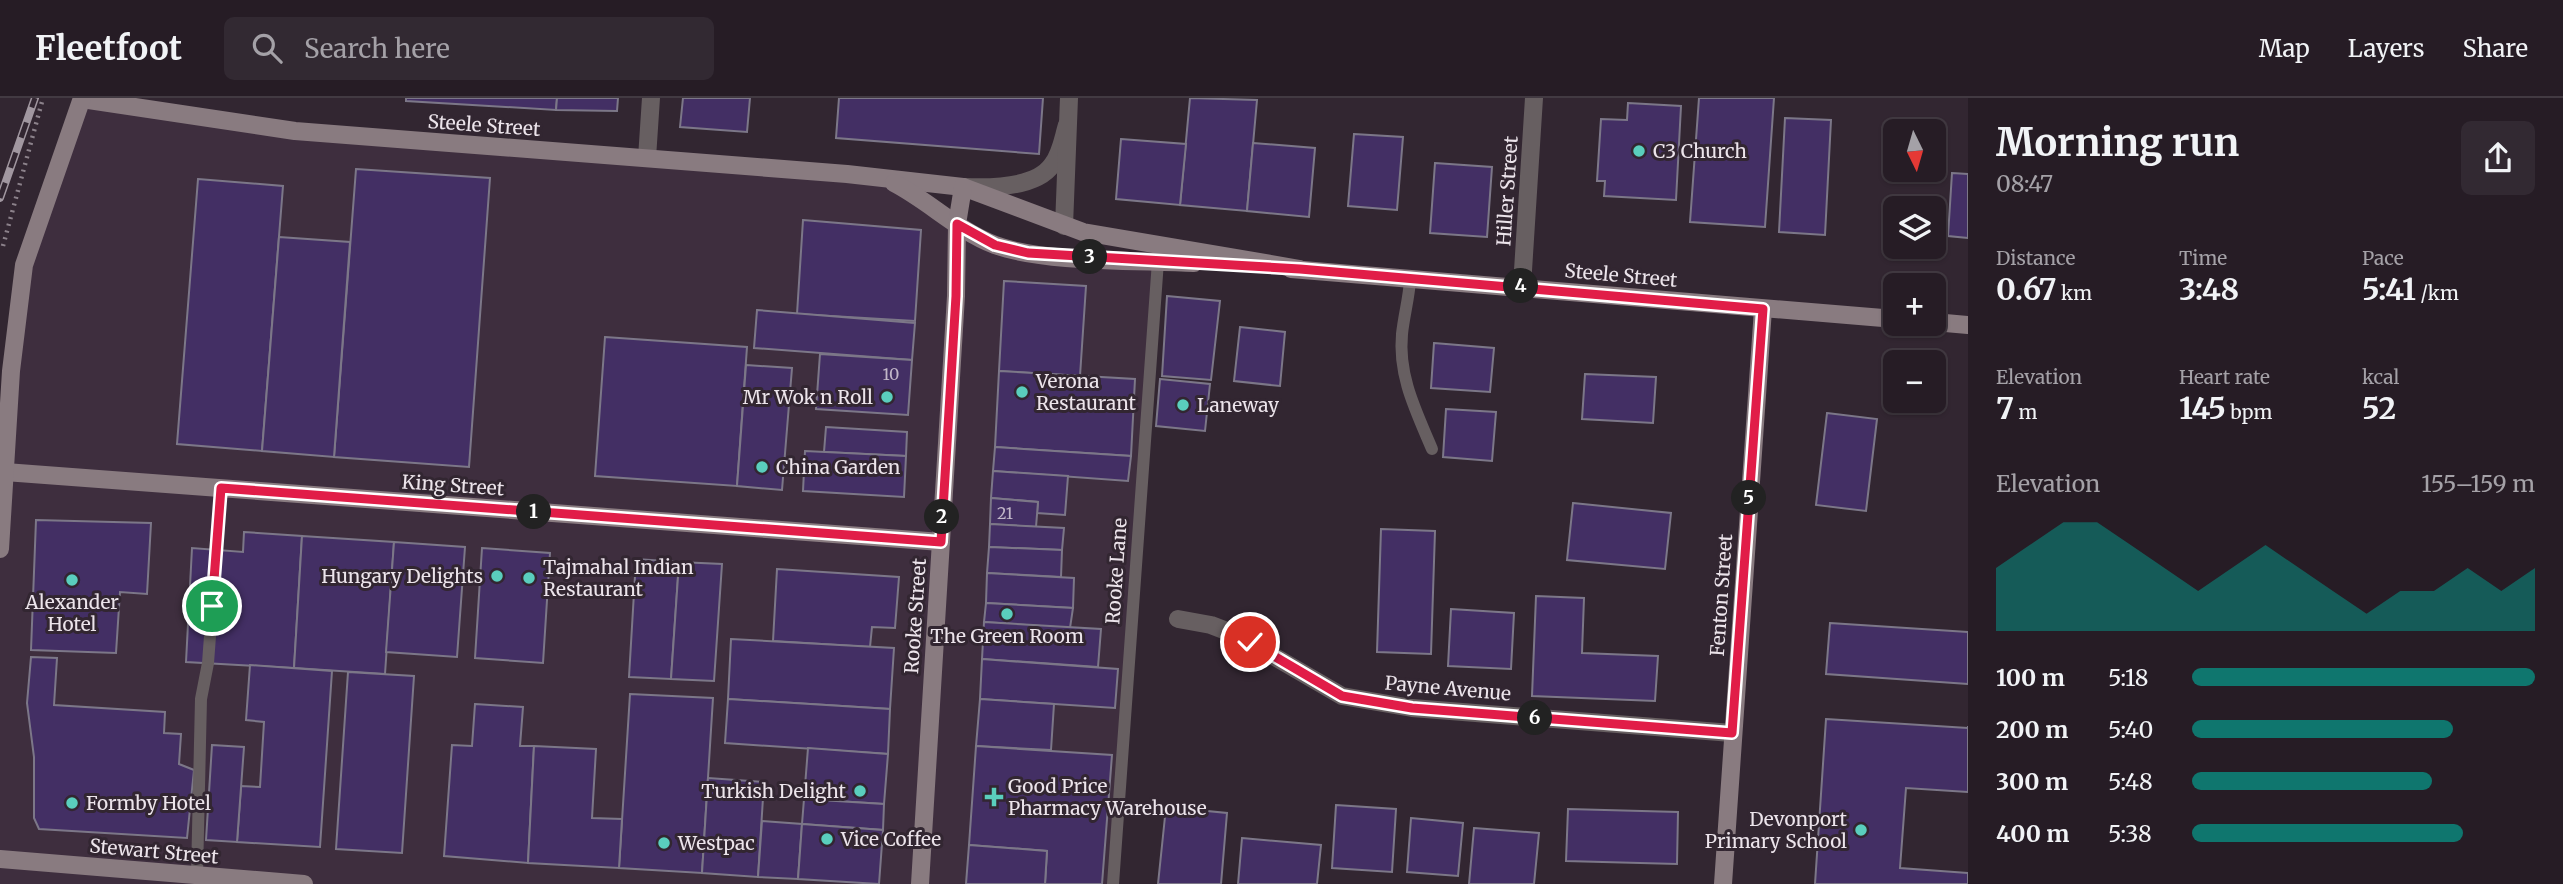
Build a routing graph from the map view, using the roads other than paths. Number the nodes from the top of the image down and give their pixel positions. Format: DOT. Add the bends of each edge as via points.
graph roads {
  1 [pos="82,98"];
  2 [pos="652,98"];
  3 [pos="1069,98"];
  4 [pos="1534,98"];
  5 [pos="1067,125"];
  6 [pos="647,158"];
  7 [pos="885,178"];
  8 [pos="963,187"];
  9 [pos="957,224"];
  10 [pos="1064,226"];
  11 [pos="1158,261"];
  12 [pos="1300,269"];
  13 [pos="1410,280"];
  14 [pos="1522,286"];
  15 [pos="1763,309"];
  16 [pos="1883,318"];
  17 [pos="1946,323"];
  18 [pos="1968,324"];
  19 [pos="1432,449"];
  20 [pos="5,472"];
  21 [pos="221,488"];
  22 [pos="941,542"];
  23 [pos="0,549"];
  24 [pos="1178,619"];
  25 [pos="1732,733"];
  26 [pos="0,859"];
  27 [pos="197,875"];
  28 [pos="304,884"];
  29 [pos="920,884"];
  30 [pos="1114,884"];
  31 [pos="1723,884"];
  1 -- 6 [label="street, Steele Street" via="295,131"];
  1 -- 20 [label="street" via="24,265"];
  2 -- 6 [label="street"];
  3 -- 5 [label="street"];
  4 -- 14 [label="street, Hiller Street"];
  5 -- 8 [label="street" via="1057,156 1044,173 1007,184"];
  5 -- 10 [label="street"];
  6 -- 7 [label="street, Steele Street"];
  7 -- 8 [label="street, Steele Street"];
  7 -- 9 [label="street, Steele Street"];
  8 -- 9 [label="street, Rooke Street"];
  8 -- 10 [label="street, Steele Street"];
  9 -- 11 [label="street, Steele Street" via="995,245 1028,253"];
  9 -- 22 [label="street, Rooke Street"];
  10 -- 12 [label="street, Steele Street" via="1154,246"];
  11 -- 12 [label="street, Steele Street"];
  11 -- 30 [label="lane, Rooke Lane"];
  12 -- 13 [label="street, Steele Street"];
  13 -- 14 [label="street, Steele Street"];
  13 -- 19 [label="lane" via="1402,337 1404,376"];
  14 -- 15 [label="street, Steele Street"];
  15 -- 16 [label="street, Steele Street"];
  15 -- 25 [label="street, Fenton Street"];
  17 -- 18 [label="street"];
  20 -- 21 [label="street, King Street"];
  20 -- 23 [label="street"];
  21 -- 22 [label="street, King Street"];
  21 -- 27 [label="lane" via="208,663 201,699"];
  22 -- 29 [label="street, Rooke Street"];
  24 -- 25 [label="street, Payne Avenue" via="1237,635 1342,696 1366,701"];
  25 -- 31 [label="street, Fenton Street"];
  26 -- 27 [label="street, Stewart Street"];
  27 -- 28 [label="street, Stewart Street"];
}
